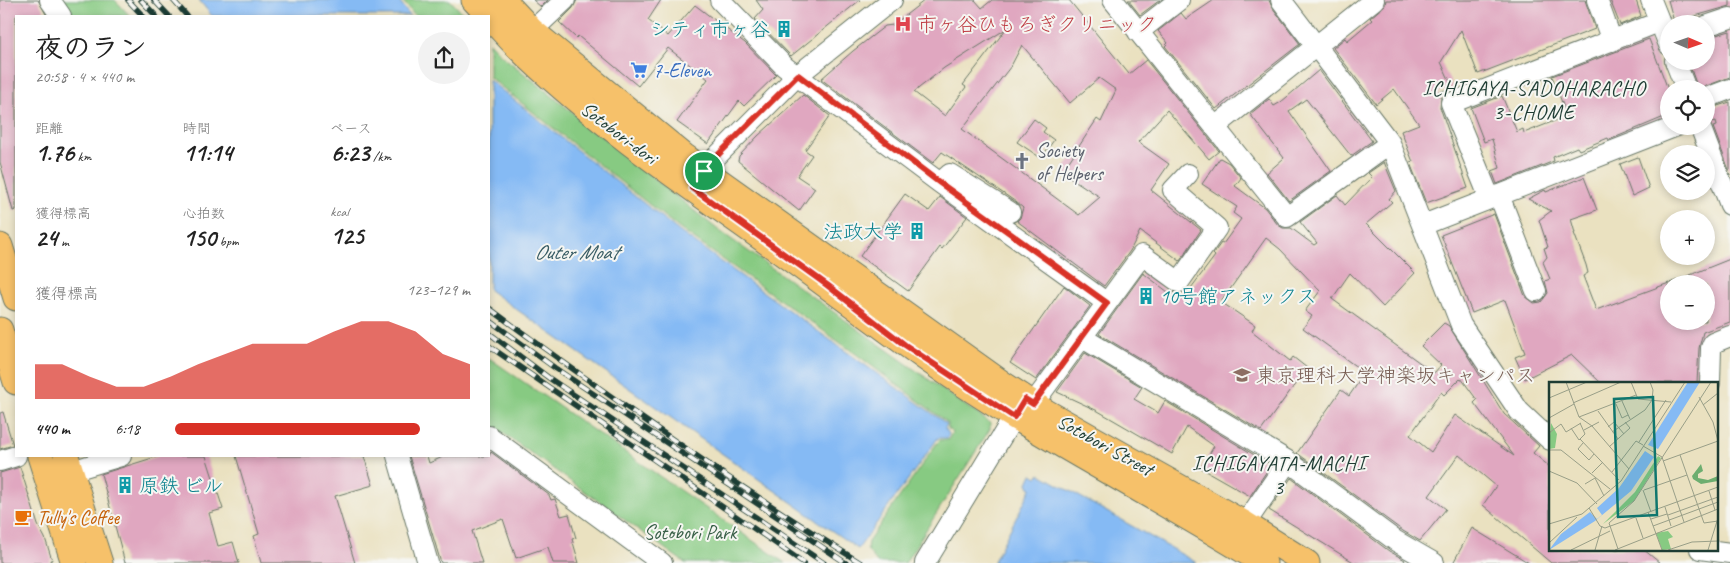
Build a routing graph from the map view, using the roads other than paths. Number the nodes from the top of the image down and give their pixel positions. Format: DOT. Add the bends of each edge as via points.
graph roads {
  1 [pos="50,0"];
  2 [pos="474,0"];
  3 [pos="503,0"];
  4 [pos="565,0"];
  5 [pos="720,0"];
  6 [pos="892,0"];
  7 [pos="1113,0"];
  8 [pos="1179,0"];
  9 [pos="1281,0"];
  10 [pos="1374,0"];
  11 [pos="1597,0"];
  12 [pos="1651,0"];
  13 [pos="60,15"];
  14 [pos="488,15"];
  15 [pos="490,17"];
  16 [pos="1730,18"];
  17 [pos="1660,22"];
  18 [pos="1715,23"];
  19 [pos="532,31"];
  20 [pos="1138,32"];
  21 [pos="1660,37"];
  22 [pos="1612,41"];
  23 [pos="1316,46"];
  24 [pos="798,75"];
  25 [pos="1730,89"];
  26 [pos="1715,95"];
  27 [pos="1216,126"];
  28 [pos="1660,133"];
  29 [pos="1703,135"];
  30 [pos="1390,143"];
  31 [pos="1188,174"];
  32 [pos="698,179"];
  33 [pos="940,183"];
  34 [pos="1494,197"];
  35 [pos="1730,205"];
  36 [pos="1010,212"];
  37 [pos="1423,224"];
  38 [pos="0,246"];
  39 [pos="1536,291"];
  40 [pos="15,295"];
  41 [pos="1107,303"];
  42 [pos="0,330"];
  43 [pos="1730,336"];
  44 [pos="1081,337"];
  45 [pos="15,379"];
  46 [pos="1710,382"];
  47 [pos="1024,407"];
  48 [pos="490,437"];
  49 [pos="1549,439"];
  50 [pos="15,456"];
  51 [pos="114,457"];
  52 [pos="397,457"];
  53 [pos="0,460"];
  54 [pos="1288,461"];
  55 [pos="69,464"];
  56 [pos="43,468"];
  57 [pos="1245,524"];
  58 [pos="1700,550"];
  59 [pos="1706,550"];
  60 [pos="1730,554"];
  61 [pos="74,563"];
  62 [pos="100,563"];
  63 [pos="428,563"];
  64 [pos="662,563"];
  65 [pos="925,563"];
  66 [pos="1264,563"];
  67 [pos="1307,563"];
  68 [pos="1434,563"];
  69 [pos="1702,563"];
  1 -- 13 [label="street"];
  2 -- 14 [label="main road, Sotobori-dori"];
  3 -- 19 [label="main road, Sotobori-dori"];
  4 -- 19 [label="street"];
  5 -- 24 [label="street" via="785,67"];
  6 -- 24 [label="street"];
  7 -- 20 [label="street"];
  8 -- 20 [label="street"];
  9 -- 23 [label="street"];
  10 -- 23 [label="street"];
  11 -- 22 [label="street"];
  12 -- 17 [label="street"];
  15 -- 32 [label="main road, Sotobori-dori" via="526,56 578,102"];
  16 -- 18 [label="street"];
  19 -- 32 [label="main road, Sotobori-dori"];
  20 -- 27 [label="street"];
  21 -- 22 [label="street"];
  22 -- 34 [label="street" via="1451,103"];
  23 -- 27 [label="street"];
  23 -- 30 [label="street"];
  24 -- 32 [label="street"];
  24 -- 33 [label="street"];
  25 -- 26 [label="street"];
  27 -- 30 [label="street" via="1287,217"];
  28 -- 34 [label="street"];
  29 -- 35 [label="street"];
  30 -- 37 [label="street"];
  31 -- 41 [label="street" via="1173,190 1218,228 1178,282 1142,255"];
  32 -- 47 [label="main road, Sotobori Street"];
  33 -- 36 [label="street" via="950,174"];
  33 -- 41 [label="street"];
  34 -- 37 [label="street"];
  34 -- 39 [label="street"];
  37 -- 49 [label="street" via="1461,325 1519,411"];
  38 -- 40 [label="main road"];
  41 -- 44 [label="street"];
  42 -- 45 [label="main road"];
  43 -- 46 [label="street" via="1713,343"];
  44 -- 47 [label="street"];
  44 -- 54 [label="street"];
  47 -- 57 [label="main road, Sotobori Street"];
  47 -- 65 [label="street"];
  47 -- 66 [label="main road, Sotobori Street"];
  48 -- 64 [label="street"];
  50 -- 53 [label="street"];
  51 -- 55 [label="street"];
  52 -- 63 [label="street"];
  54 -- 57 [label="street"];
  54 -- 68 [label="street" via="1396,541"];
  55 -- 56 [label="street"];
  55 -- 62 [label="main road"];
  56 -- 61 [label="main road"];
  57 -- 67 [label="main road, Sotobori Street"];
  58 -- 69 [label="street"];
  59 -- 60 [label="street"];
}
